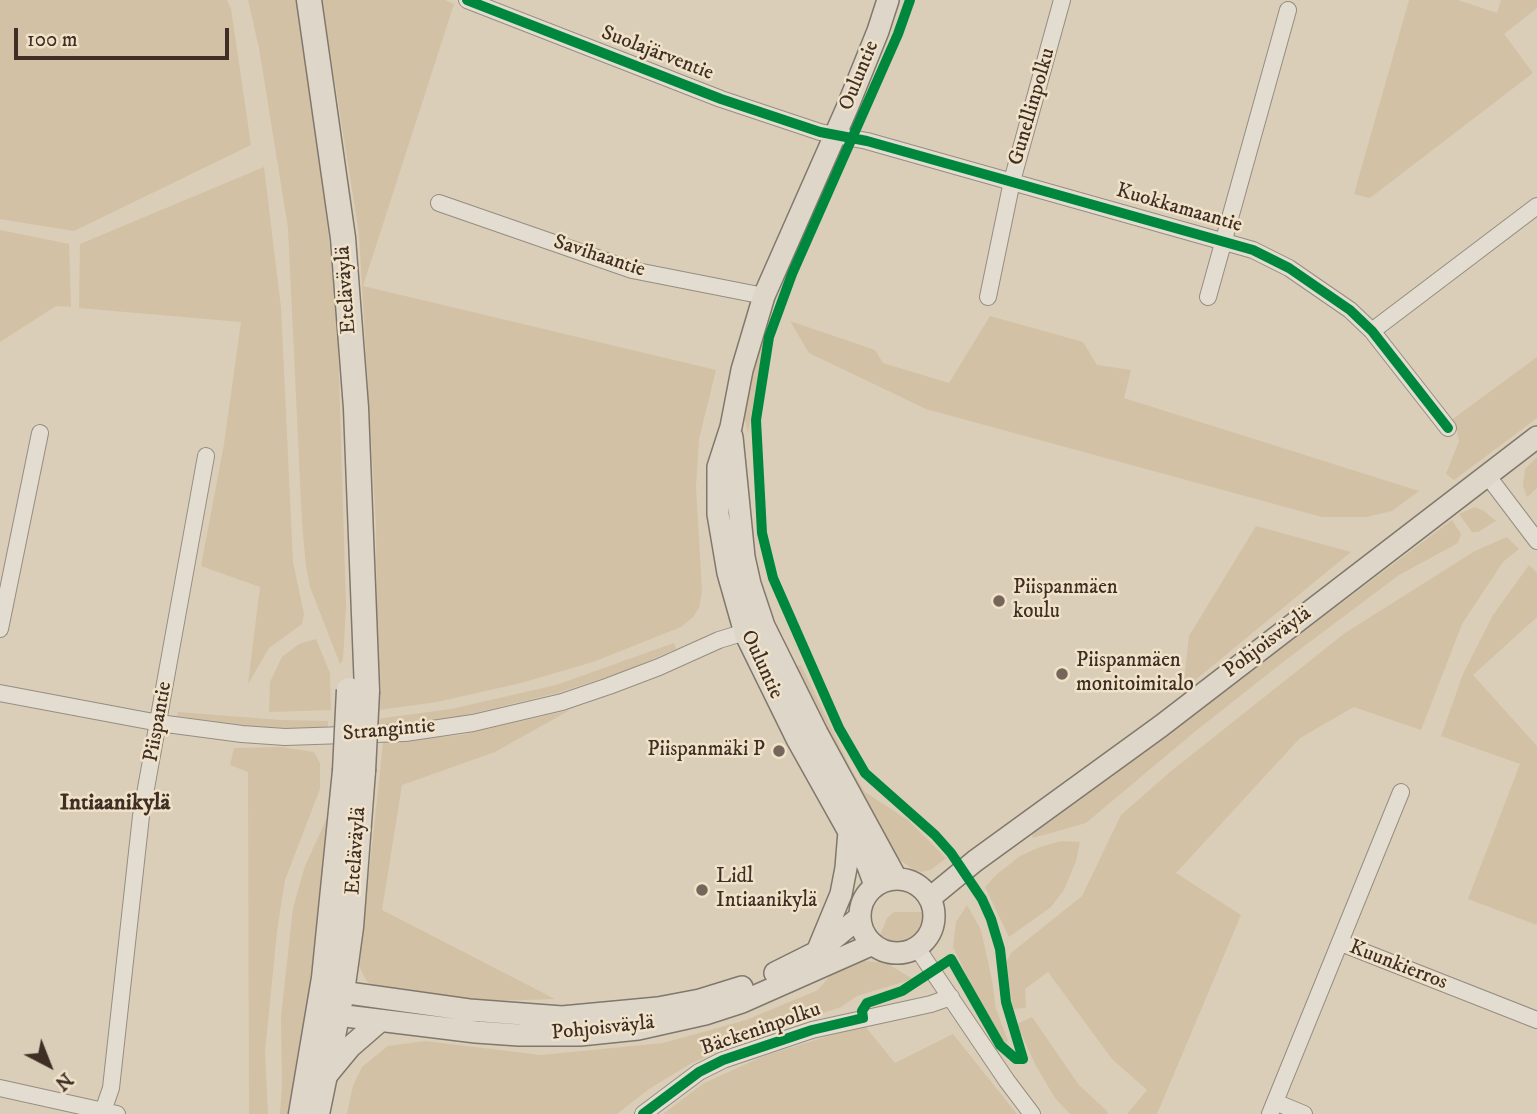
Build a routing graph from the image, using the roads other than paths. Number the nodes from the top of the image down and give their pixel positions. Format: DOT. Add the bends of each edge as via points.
graph roads {
  1 [pos="309,0"];
  2 [pos="467,0"];
  3 [pos="888,0"];
  4 [pos="1062,0"];
  5 [pos="1288,10"];
  6 [pos="836,135"];
  7 [pos="1012,181"];
  8 [pos="439,203"];
  9 [pos="1537,206"];
  10 [pos="1223,242"];
  11 [pos="764,296"];
  12 [pos="1208,296"];
  13 [pos="988,297"];
  14 [pos="1372,331"];
  15 [pos="1448,428"];
  16 [pos="40,433"];
  17 [pos="1537,437"];
  18 [pos="206,456"];
  19 [pos="1486,475"];
  20 [pos="1537,541"];
  21 [pos="0,629"];
  22 [pos="754,629"];
  23 [pos="0,693"];
  24 [pos="159,723"];
  25 [pos="1401,792"];
  26 [pos="849,831"];
  27 [pos="895,878"];
  28 [pos="875,885"];
  29 [pos="930,898"];
  30 [pos="860,917"];
  31 [pos="1341,943"];
  32 [pos="873,944"];
  33 [pos="917,948"];
  34 [pos="817,952"];
  35 [pos="951,997"];
  36 [pos="330,1002"];
  37 [pos="1537,1020"];
  38 [pos="380,1021"];
  39 [pos="327,1076"];
  40 [pos="0,1087"];
  41 [pos="1272,1108"];
  42 [pos="107,1113"];
  43 [pos="301,1114"];
  44 [pos="317,1114"];
  45 [pos="643,1114"];
  46 [pos="1032,1114"];
  47 [pos="1304,1114"];
  1 -- 36 [label="highway, Eteläväylä, bridge" via="343,238 356,408 362,583 354,771 356,880"];
  2 -- 6 [label="street, Suolajärventie" via="721,99"];
  3 -- 6 [label="main road, Ouluntie"];
  4 -- 7 [label="street, Gunellinpolku"];
  5 -- 10 [label="street"];
  6 -- 7 [label="street, Kuokkamaantie"];
  6 -- 11 [label="main road, Ouluntie"];
  7 -- 10 [label="street, Kuokkamaantie"];
  7 -- 13 [label="street, Gunellinpolku"];
  8 -- 11 [label="street, Savihaantie" via="632,270"];
  9 -- 14 [label="street"];
  10 -- 12 [label="street"];
  10 -- 14 [label="street, Kuokkamaantie" via="1253,250 1289,268"];
  11 -- 22 [label="main road, Ouluntie" via="731,427"];
  14 -- 15 [label="street, Kuokkamaantie"];
  16 -- 21 [label="street"];
  17 -- 19 [label="main road, Pohjoisväylä"];
  18 -- 24 [label="street, Piispantie"];
  19 -- 20 [label="street"];
  19 -- 29 [label="main road, Pohjoisväylä"];
  22 -- 24 [label="street, Strangintie" via="562,702 460,725 405,733 285,737"];
  22 -- 26 [label="main road, Ouluntie" via="791,728"];
  22 -- 27 [label="main road, Ouluntie" via="817,733"];
  23 -- 24 [label="street, Strangintie"];
  24 -- 42 [label="street, Piispantie" via="141,816"];
  25 -- 31 [label="street"];
  26 -- 28 [label="main road, Ouluntie"];
  26 -- 34 [label="main road" via="841,894"];
  27 -- 28 [label="main road"];
  27 -- 29 [label="main road" via="917,883"];
  28 -- 30 [label="main road" via="863,899"];
  29 -- 33 [label="main road" via="934,923"];
  30 -- 32 [label="main road" via="865,936"];
  30 -- 34 [label="main road, Pohjoisväylä"];
  31 -- 37 [label="street, Kuunkierros"];
  31 -- 41 [label="street, Kuunkierros"];
  32 -- 33 [label="main road" via="894,953"];
  32 -- 38 [label="main road, Pohjoisväylä" via="741,1002 638,1028 580,1035 519,1035"];
  33 -- 35 [label="street"];
  34 -- 36 [label="main road, Pohjoisväylä" via="764,978 700,1000 596,1015 531,1016"];
  35 -- 45 [label="street, Bäckeninpolku" via="812,1030 723,1060"];
  35 -- 46 [label="street"];
  36 -- 38 [label="main road, Pohjoisväylä"];
  36 -- 39 [label="highway"];
  36 -- 43 [label="highway"];
  38 -- 39 [label="main road"];
  39 -- 44 [label="highway"];
  40 -- 42 [label="street"];
  41 -- 47 [label="street, Kuunkierros"];
}
